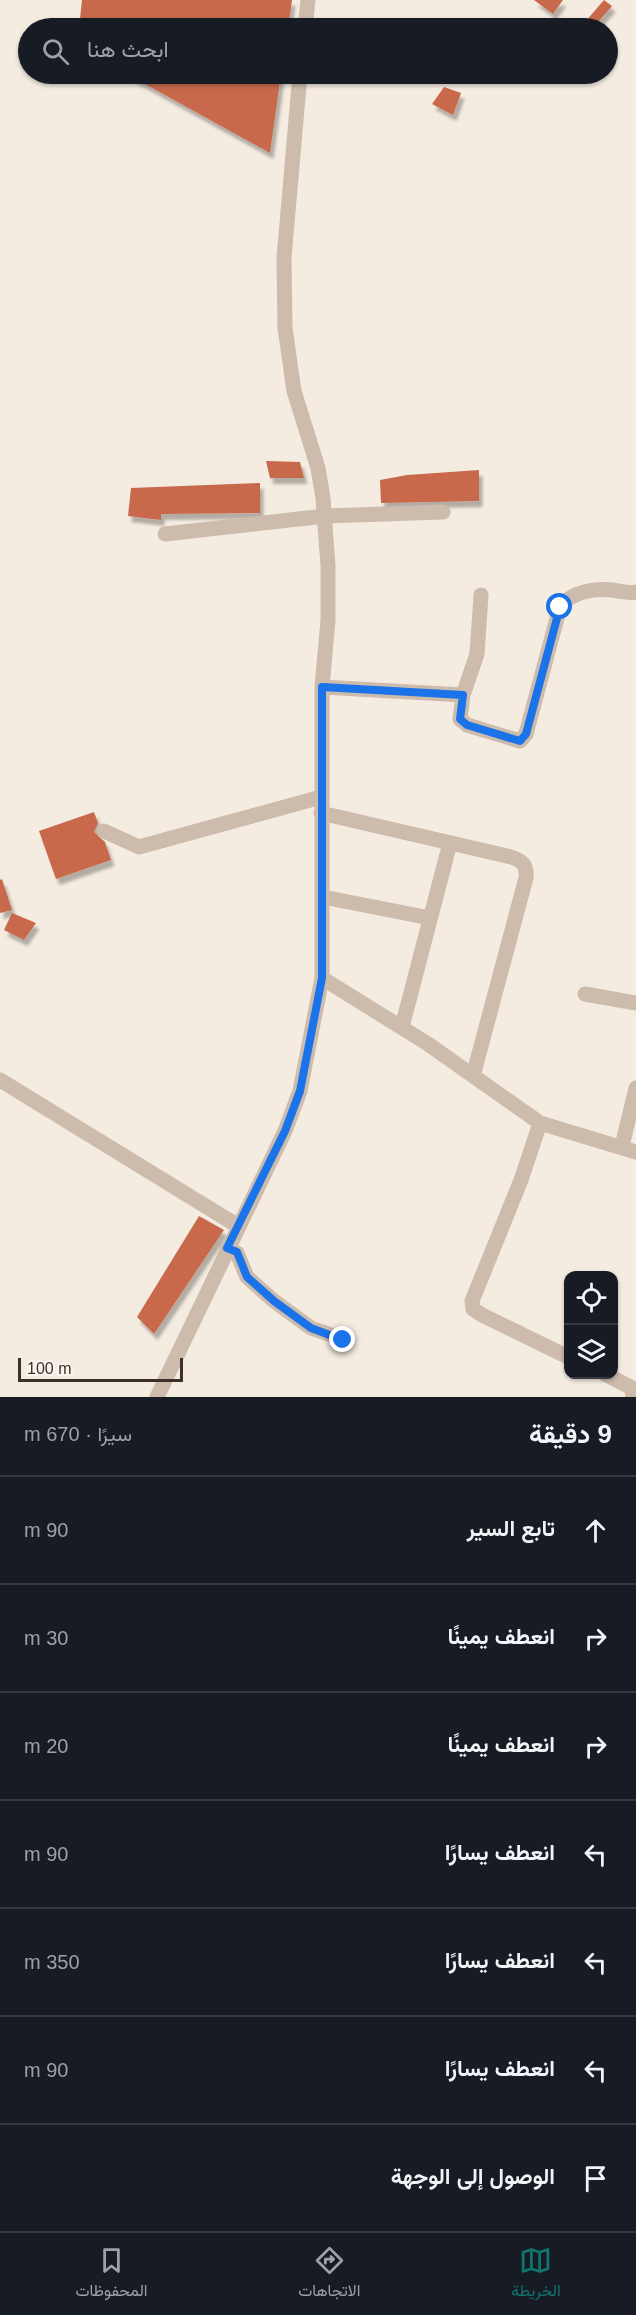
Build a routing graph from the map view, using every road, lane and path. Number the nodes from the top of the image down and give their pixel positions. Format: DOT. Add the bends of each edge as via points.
graph roads {
  1 [pos="308,0"];
  2 [pos="306,18"];
  3 [pos="299,84"];
  4 [pos="443,512"];
  5 [pos="325,516"];
  6 [pos="165,534"];
  7 [pos="636,592"];
  8 [pos="481,595"];
  9 [pos="322,687"];
  10 [pos="463,695"];
  11 [pos="321,805"];
  12 [pos="104,831"];
  13 [pos="450,843"];
  14 [pos="323,897"];
  15 [pos="430,918"];
  16 [pos="322,978"];
  17 [pos="585,994"];
  18 [pos="636,1003"];
  19 [pos="402,1027"];
  20 [pos="473,1076"];
  21 [pos="0,1080"];
  22 [pos="636,1088"];
  23 [pos="540,1123"];
  24 [pos="629,1149"];
  25 [pos="238,1226"];
  26 [pos="227,1248"];
  27 [pos="343,1340"];
  28 [pos="564,1355"];
  29 [pos="615,1379"];
  30 [pos="157,1397"];
  31 [pos="633,1397"];
  1 -- 2 [label="street"];
  3 -- 5 [label="street" via="285,258 285,328 294,391 318,468"];
  4 -- 5 [label="street"];
  5 -- 6 [label="street"];
  5 -- 9 [label="street" via="328,620"];
  7 -- 10 [label="street" via="581,592 567,597 560,607 526,734 520,741 467,725 460,719"];
  8 -- 10 [label="street" via="477,654"];
  9 -- 10 [label="street"];
  9 -- 11 [label="street"];
  11 -- 12 [label="street" via="139,847"];
  11 -- 13 [label="street"];
  11 -- 14 [label="street"];
  13 -- 15 [label="street"];
  13 -- 20 [label="street" via="521,860 527,868"];
  14 -- 15 [label="street"];
  14 -- 16 [label="street"];
  15 -- 19 [label="street"];
  16 -- 19 [label="street"];
  16 -- 25 [label="street" via="300,1091 285,1131"];
  17 -- 18 [label="street"];
  19 -- 20 [label="street"];
  20 -- 23 [label="street"];
  21 -- 25 [label="street"];
  22 -- 24 [label="street"];
  23 -- 24 [label="street"];
  23 -- 28 [label="street" via="472,1301 473,1309 482,1315"];
  25 -- 26 [label="street"];
  26 -- 27 [label="street" via="237,1252 247,1277 274,1301 311,1328"];
  26 -- 30 [label="street"];
  29 -- 31 [label="street" via="632,1388"];
}
